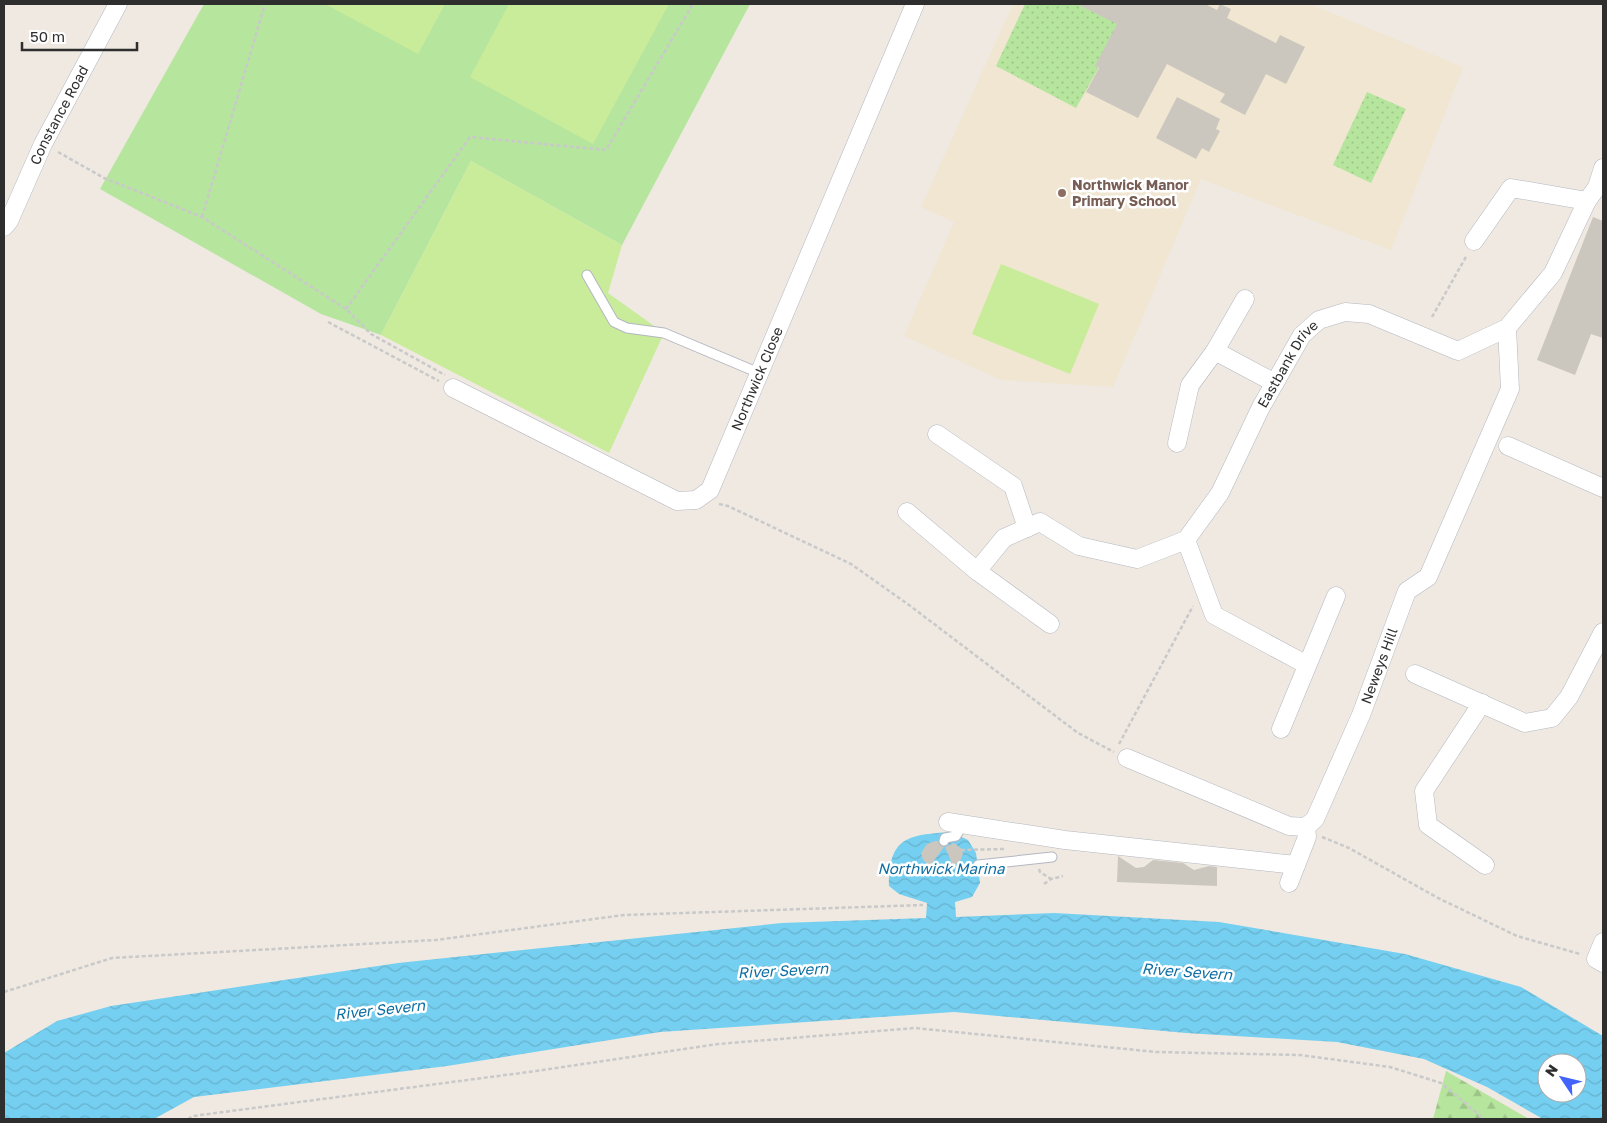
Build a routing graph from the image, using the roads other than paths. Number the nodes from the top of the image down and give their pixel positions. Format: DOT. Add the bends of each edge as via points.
graph roads {
  1 [pos="118,4"];
  2 [pos="915,4"];
  3 [pos="1603,168"];
  4 [pos="1600,188"];
  5 [pos="1587,202"];
  6 [pos="4,227"];
  7 [pos="1474,241"];
  8 [pos="587,275"];
  9 [pos="1245,299"];
  10 [pos="1507,328"];
  11 [pos="1215,351"];
  12 [pos="759,373"];
  13 [pos="1275,383"];
  14 [pos="453,388"];
  15 [pos="937,434"];
  16 [pos="1177,443"];
  17 [pos="1508,446"];
  18 [pos="1603,488"];
  19 [pos="908,512"];
  20 [pos="1027,528"];
  21 [pos="1186,540"];
  22 [pos="976,572"];
  23 [pos="1336,596"];
  24 [pos="1050,624"];
  25 [pos="1603,632"];
  26 [pos="1307,665"];
  27 [pos="1415,674"];
  28 [pos="1482,703"];
  29 [pos="1281,729"];
  30 [pos="1121,755"];
  31 [pos="955,823"];
  32 [pos="1306,827"];
  33 [pos="944,840"];
  34 [pos="1052,857"];
  35 [pos="978,865"];
  36 [pos="1296,865"];
  37 [pos="1485,865"];
  38 [pos="1290,883"];
  39 [pos="1603,942"];
  40 [pos="1600,961"];
  1 -- 6 [label="street, Constance Road" via="43,144"];
  2 -- 12 [label="street, Northwick Close"];
  3 -- 4 [label="street, Eastbank Drive"];
  4 -- 5 [label="street, Eastbank Drive"];
  5 -- 7 [label="street" via="1511,188"];
  5 -- 10 [label="street, Eastbank Drive" via="1553,273"];
  8 -- 12 [label="lane" via="614,322 627,328 664,333"];
  9 -- 11 [label="street"];
  10 -- 13 [label="street, Eastbank Drive" via="1458,351 1369,314 1346,312 1319,320 1302,335"];
  10 -- 32 [label="street, Neweys Hill" via="1510,390 1428,577 1407,592 1361,715 1315,819"];
  11 -- 13 [label="street"];
  11 -- 16 [label="street" via="1190,384"];
  12 -- 14 [label="street, Northwick Close" via="710,490 696,500 676,501"];
  13 -- 21 [label="street, Eastbank Drive" via="1220,493"];
  15 -- 20 [label="street" via="1013,486"];
  17 -- 18 [label="street"];
  19 -- 22 [label="street"];
  20 -- 21 [label="street" via="1040,522 1080,546 1137,559"];
  20 -- 22 [label="street" via="1004,538"];
  21 -- 26 [label="street" via="1214,616"];
  22 -- 24 [label="street"];
  23 -- 26 [label="street"];
  25 -- 28 [label="street" via="1568,697 1552,718 1525,723"];
  26 -- 29 [label="street"];
  27 -- 28 [label="street"];
  28 -- 37 [label="street" via="1424,791 1428,825"];
  30 -- 32 [label="street" via="1288,826"];
  31 -- 33 [label="lane" via="956,836"];
  31 -- 36 [label="street" via="1065,840"];
  32 -- 36 [label="street" via="1307,837"];
  34 -- 35 [label="lane"];
  36 -- 38 [label="street"];
  39 -- 40 [label="street"];
}
